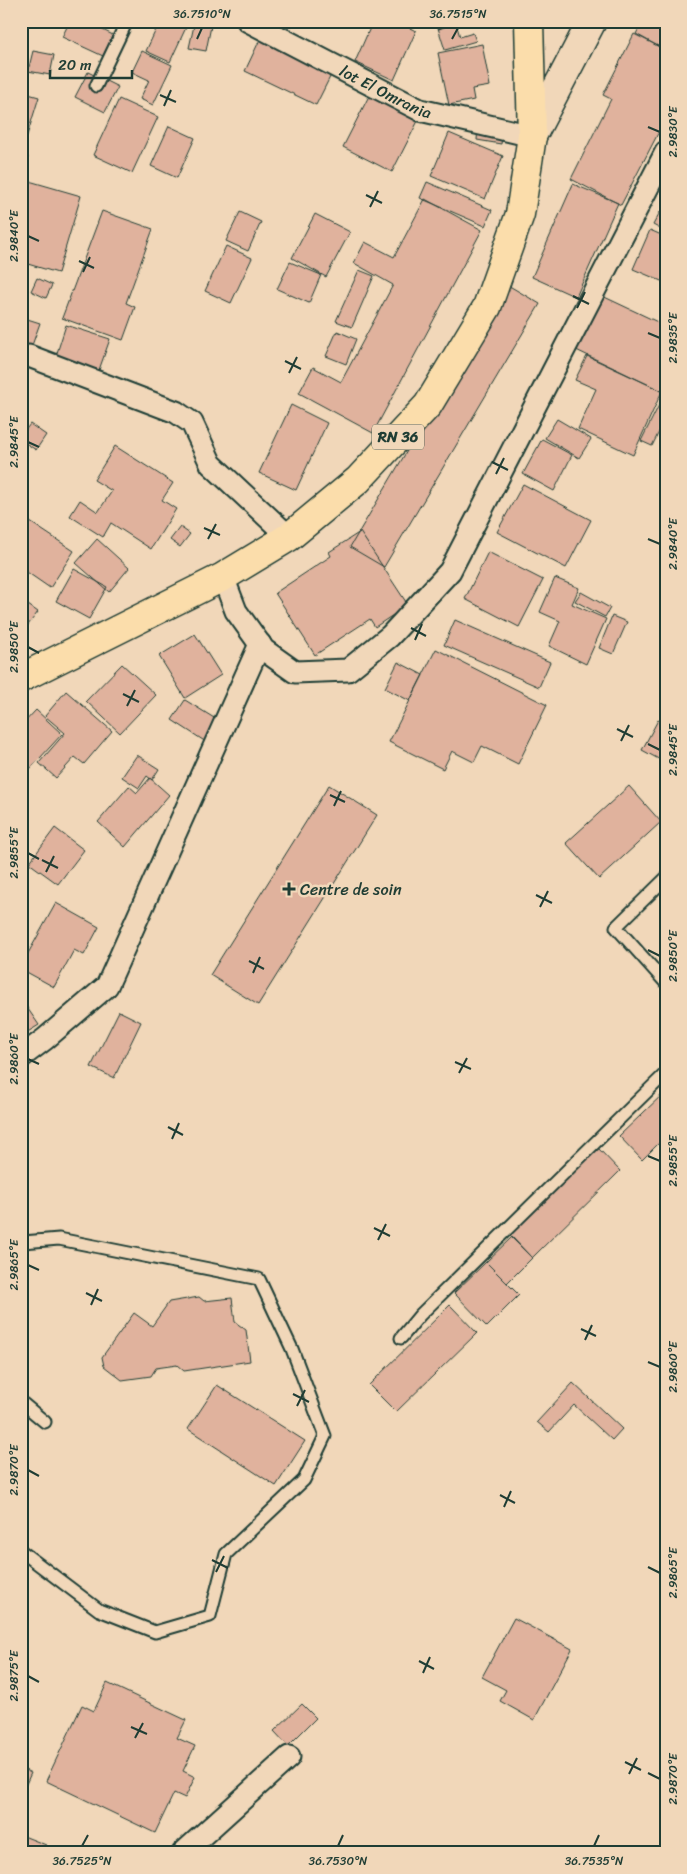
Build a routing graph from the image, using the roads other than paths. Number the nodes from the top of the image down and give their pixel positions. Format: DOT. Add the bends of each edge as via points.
graph roads {
  1 [pos="127,21"];
  2 [pos="248,21"];
  3 [pos="529,21"];
  4 [pos="592,21"];
  5 [pos="96,86"];
  6 [pos="532,136"];
  7 [pos="666,152"];
  8 [pos="29,356"];
  9 [pos="289,537"];
  10 [pos="223,577"];
  11 [pos="260,644"];
  12 [pos="21,678"];
  13 [pos="666,878"];
  14 [pos="666,982"];
  15 [pos="21,1057"];
  16 [pos="666,1073"];
  17 [pos="21,1246"];
  18 [pos="402,1338"];
  19 [pos="21,1402"];
  20 [pos="45,1422"];
  21 [pos="21,1551"];
  22 [pos="289,1758"];
  23 [pos="183,1853"];
  1 -- 5 [label="lane"];
  2 -- 6 [label="street, lot El Omrania" via="420,110"];
  3 -- 6 [label="main road, RN 36"];
  4 -- 6 [label="street"];
  6 -- 9 [label="main road, RN 36" via="520,214 488,307 428,405 358,480"];
  7 -- 11 [label="street" via="450,571 390,636 348,670 295,672"];
  8 -- 9 [label="street" via="176,412 192,424 211,464"];
  9 -- 10 [label="main road, RN 36"];
  10 -- 11 [label="street" via="236,611"];
  10 -- 12 [label="main road, RN 36"];
  11 -- 15 [label="street" via="107,986"];
  13 -- 14 [label="lane" via="616,927"];
  16 -- 18 [label="lane" via="420,1316"];
  17 -- 21 [label="lane" via="23,1242 58,1239 258,1279 292,1349 325,1436 304,1480 226,1554 210,1616 155,1632 100,1610"];
  19 -- 20 [label="lane"];
  22 -- 23 [label="street"];
}
